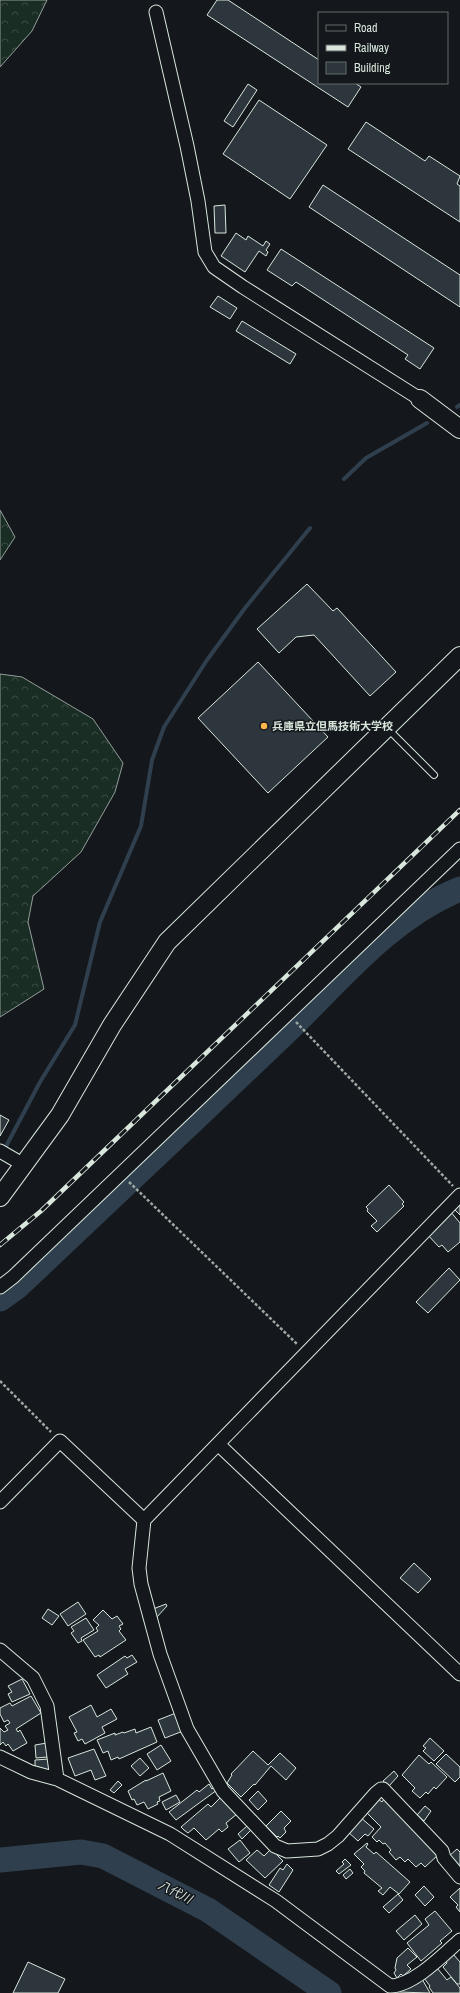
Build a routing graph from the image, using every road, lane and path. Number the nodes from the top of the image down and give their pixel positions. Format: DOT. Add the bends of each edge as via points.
graph roads {
  1 [pos="156,12"];
  2 [pos="420,399"];
  3 [pos="460,429"];
  4 [pos="460,656"];
  5 [pos="386,728"];
  6 [pos="434,774"];
  7 [pos="460,849"];
  8 [pos="301,1027"];
  9 [pos="0,1151"];
  10 [pos="24,1164"];
  11 [pos="133,1185"];
  12 [pos="457,1192"];
  13 [pos="0,1197"];
  14 [pos="0,1287"];
  15 [pos="307,1354"];
  16 [pos="0,1381"];
  17 [pos="60,1441"];
  18 [pos="218,1444"];
  19 [pos="0,1502"];
  20 [pos="144,1520"];
  21 [pos="0,1650"];
  22 [pos="460,1674"];
  23 [pos="0,1757"];
  24 [pos="56,1779"];
  25 [pos="460,1877"];
  26 [pos="460,1940"];
  1 -- 2 [label="street" via="187,146 205,252 214,267"];
  2 -- 3 [label="street"];
  4 -- 5 [label="street"];
  5 -- 6 [label="lane"];
  5 -- 10 [label="street" via="167,942 112,1025 60,1115"];
  7 -- 14 [label="street" via="122,1175"];
  8 -- 12 [label="path"];
  9 -- 10 [label="street"];
  10 -- 13 [label="street"];
  11 -- 15 [label="path"];
  12 -- 15 [label="street"];
  15 -- 18 [label="street"];
  16 -- 17 [label="path"];
  17 -- 19 [label="street"];
  17 -- 20 [label="street"];
  18 -- 20 [label="street"];
  18 -- 22 [label="street"];
  20 -- 25 [label="street" via="139,1568 160,1654 187,1728 223,1791 275,1846 287,1851 318,1849 328,1844 376,1793 383,1789 442,1851 444,1858"];
  21 -- 24 [label="street" via="33,1678 47,1706"];
  23 -- 24 [label="street" via="31,1772"];
  24 -- 26 [label="street" via="170,1834 276,1901 390,1986 397,1986 415,1976"];
}
